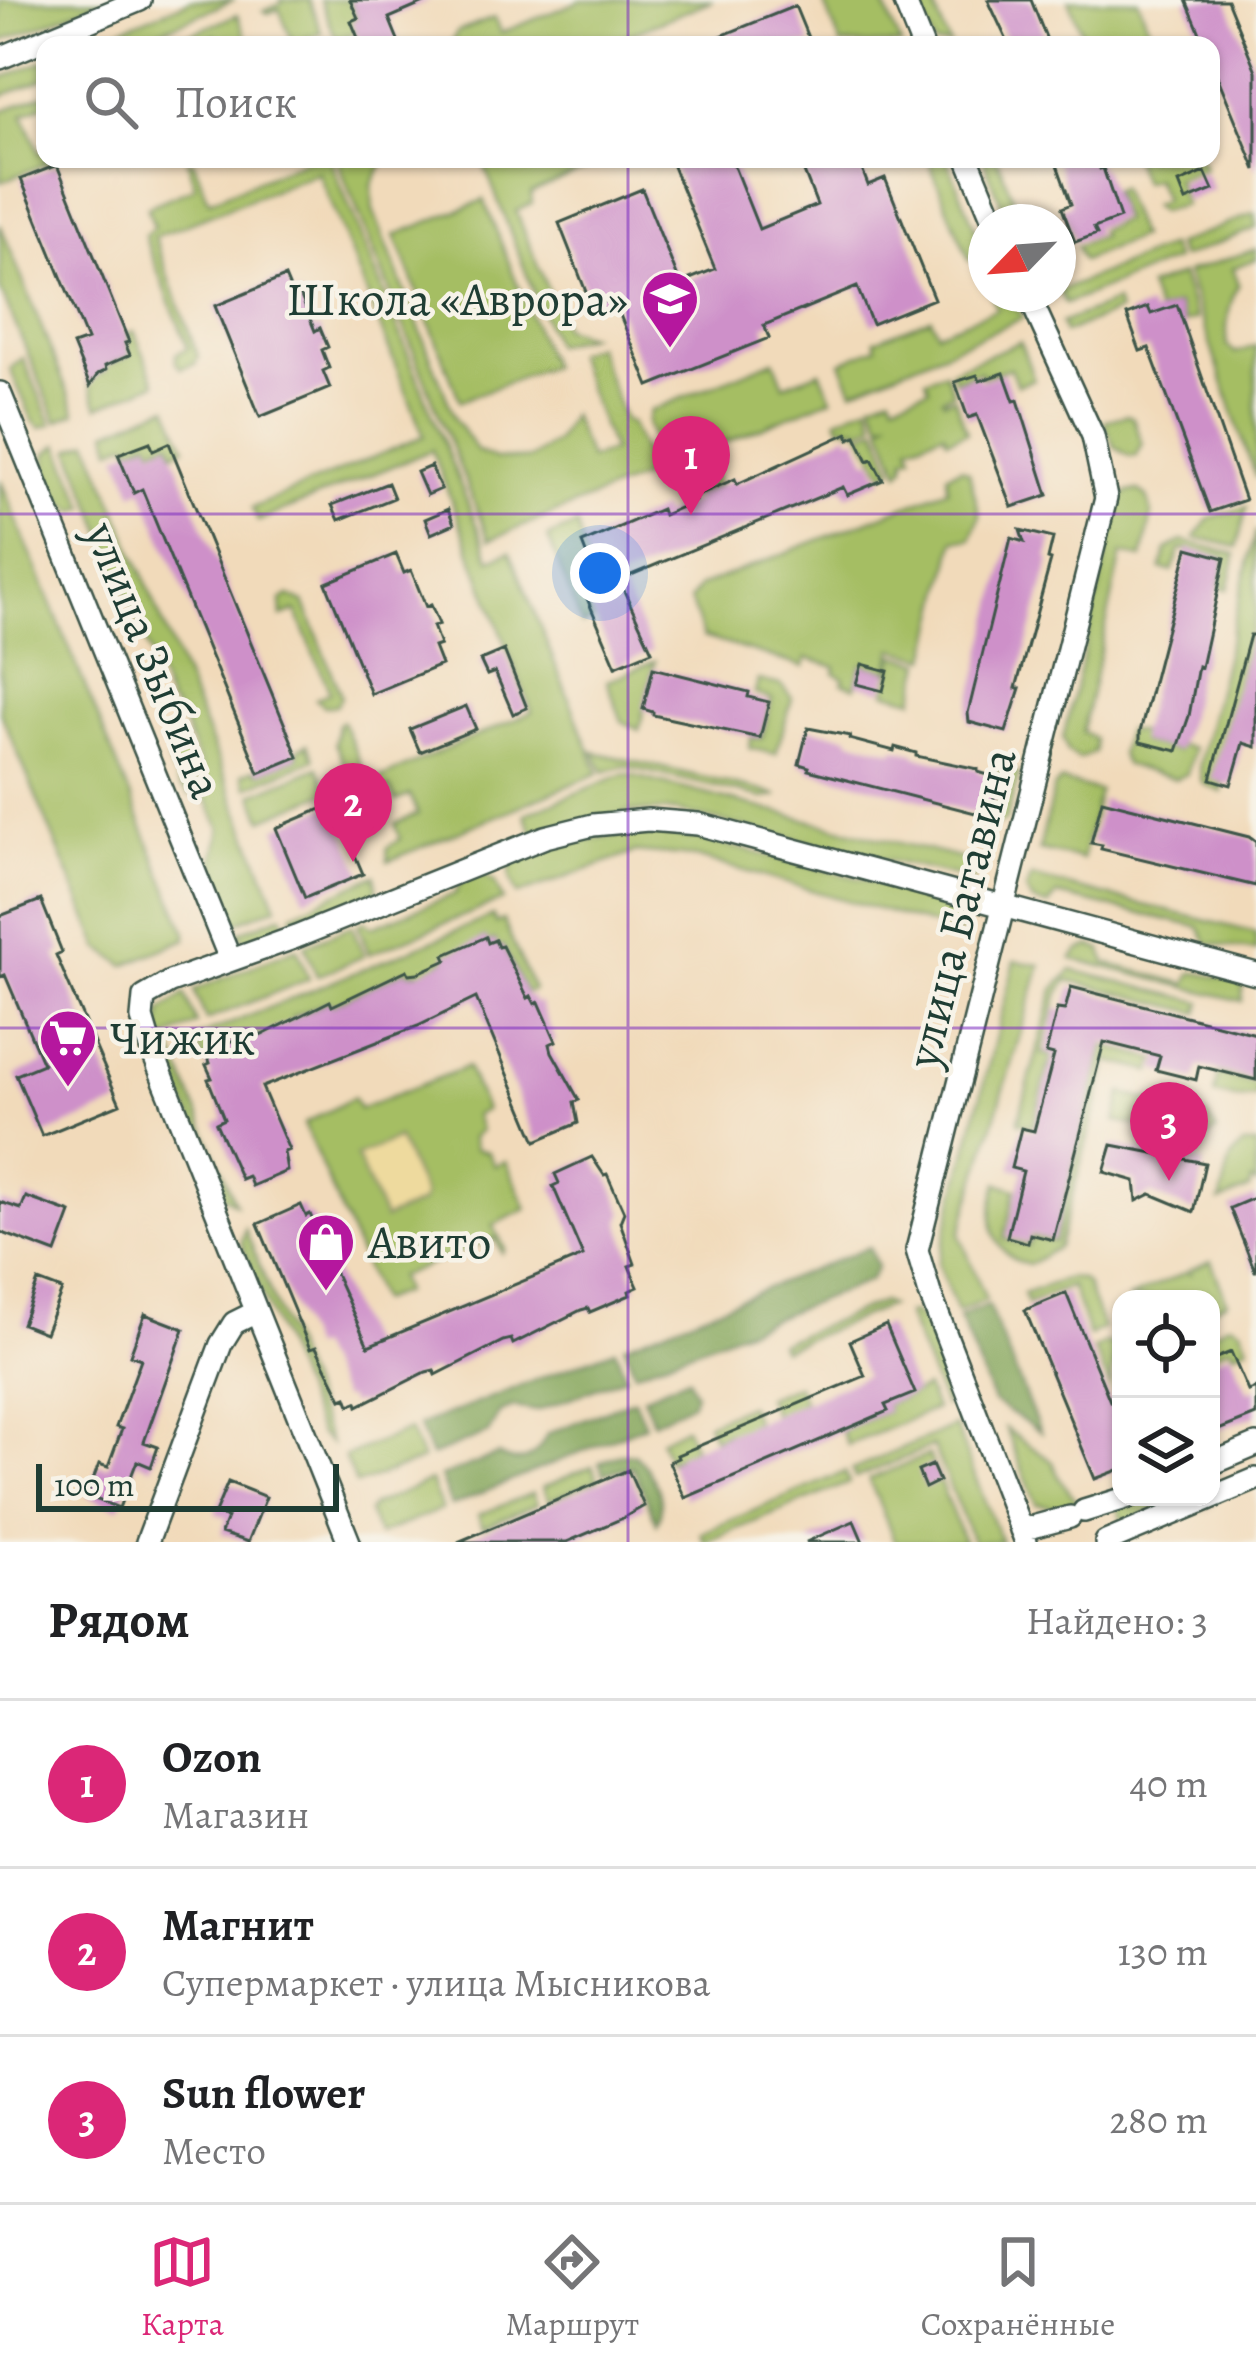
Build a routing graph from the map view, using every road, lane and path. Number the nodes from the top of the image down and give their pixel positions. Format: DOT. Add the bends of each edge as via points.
graph roads {
  1 [pos="140,0"];
  2 [pos="904,0"];
  3 [pos="53,36"];
  4 [pos="918,36"];
  5 [pos="36,43"];
  6 [pos="0,58"];
  7 [pos="972,168"];
  8 [pos="987,204"];
  9 [pos="1036,312"];
  10 [pos="0,393"];
  11 [pos="1004,905"];
  12 [pos="230,959"];
  13 [pos="1256,974"];
  14 [pos="256,1312"];
  15 [pos="1256,1445"];
  16 [pos="1220,1459"];
  17 [pos="1256,1479"];
  18 [pos="1112,1503"];
  19 [pos="1024,1536"];
  20 [pos="147,1542"];
  21 [pos="349,1542"];
  22 [pos="1106,1542"];
  1 -- 3 [label="street"];
  2 -- 4 [label="street"];
  5 -- 6 [label="street"];
  7 -- 8 [label="street"];
  9 -- 11 [label="street, улица Батавина" via="1094,436 1106,498"];
  10 -- 12 [label="street, улица Зыбина"];
  11 -- 12 [label="street" via="698,824 648,820 545,837"];
  11 -- 13 [label="street"];
  11 -- 19 [label="street, улица Батавина" via="917,1250"];
  12 -- 14 [label="street" via="144,997 142,1018"];
  14 -- 20 [label="street" via="234,1323 221,1344"];
  14 -- 21 [label="street"];
  15 -- 16 [label="street"];
  17 -- 22 [label="street"];
  18 -- 19 [label="street"];
}
